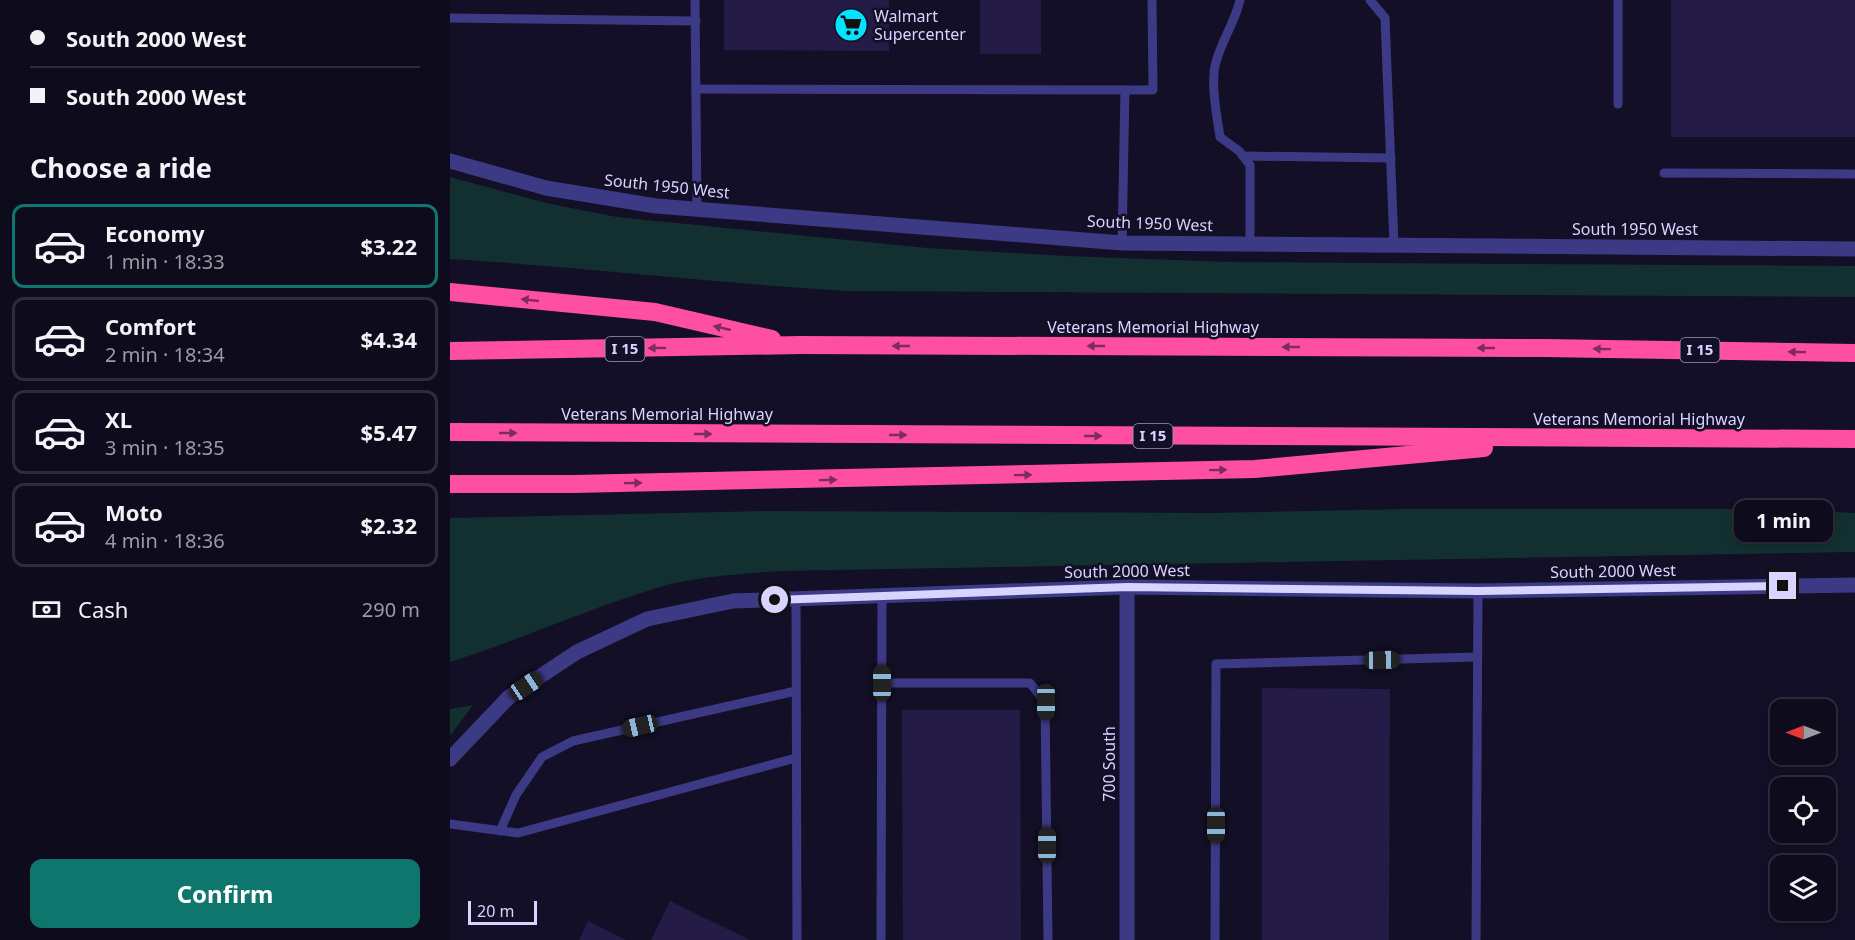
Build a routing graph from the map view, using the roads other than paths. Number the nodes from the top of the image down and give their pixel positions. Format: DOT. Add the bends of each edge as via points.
graph roads {
  1 [pos="695,0"];
  2 [pos="1152,0"];
  3 [pos="1240,0"];
  4 [pos="1370,0"];
  5 [pos="1618,0"];
  6 [pos="450,18"];
  7 [pos="696,21"];
  8 [pos="696,89"];
  9 [pos="1125,90"];
  10 [pos="1618,104"];
  11 [pos="1243,156"];
  12 [pos="1391,158"];
  13 [pos="450,161"];
  14 [pos="1664,173"];
  15 [pos="1855,174"];
  16 [pos="697,209"];
  17 [pos="1122,243"];
  18 [pos="1250,244"];
  19 [pos="1394,245"];
  20 [pos="1855,249"];
  21 [pos="450,292"];
  22 [pos="800,345"];
  23 [pos="450,351"];
  24 [pos="1855,353"];
  25 [pos="450,432"];
  26 [pos="1588,438"];
  27 [pos="1855,440"];
  28 [pos="450,484"];
  29 [pos="1855,585"];
  30 [pos="1127,587"];
  31 [pos="1478,591"];
  32 [pos="882,597"];
  33 [pos="796,600"];
  34 [pos="1477,657"];
  35 [pos="882,683"];
  36 [pos="796,691"];
  37 [pos="796,758"];
  38 [pos="450,759"];
  39 [pos="450,824"];
  40 [pos="500,831"];
  41 [pos="796,940"];
  42 [pos="881,940"];
  43 [pos="1048,940"];
  44 [pos="1128,940"];
  45 [pos="1215,940"];
  46 [pos="1476,940"];
  1 -- 7 [label="lane"];
  2 -- 9 [label="lane" via="1153,90"];
  3 -- 11 [label="lane" via="1215,63 1215,74 1220,137"];
  4 -- 12 [label="lane" via="1385,18"];
  5 -- 10 [label="lane"];
  6 -- 7 [label="lane"];
  7 -- 8 [label="lane"];
  8 -- 9 [label="lane"];
  8 -- 16 [label="lane"];
  9 -- 17 [label="lane"];
  11 -- 12 [label="lane"];
  11 -- 18 [label="lane" via="1250,165"];
  12 -- 19 [label="lane"];
  13 -- 16 [label="street, South 1950 West" via="546,188"];
  14 -- 15 [label="lane"];
  16 -- 17 [label="street, South 1950 West"];
  17 -- 18 [label="street, South 1950 West"];
  18 -- 19 [label="street, South 1950 West"];
  19 -- 20 [label="street, South 1950 West"];
  22 -- 21 [label="highway, one-way" via="655,312"];
  22 -- 23 [label="highway, Veterans Memorial Highway / I 15, one-way"];
  24 -- 22 [label="highway, Veterans Memorial Highway / I 15, one-way"];
  25 -- 26 [label="highway, Veterans Memorial Highway / I 15, one-way"];
  26 -- 27 [label="highway, Veterans Memorial Highway / I 15"];
  28 -- 26 [label="highway, one-way" via="1255,469"];
  29 -- 31 [label="street, South 2000 West"];
  30 -- 31 [label="street, South 2000 West"];
  30 -- 32 [label="street, South 2000 West"];
  30 -- 44 [label="street, 700 South"];
  31 -- 34 [label="lane"];
  32 -- 33 [label="street, South 2000 West"];
  32 -- 35 [label="lane"];
  33 -- 36 [label="lane"];
  33 -- 38 [label="street, South 2000 West" via="733,601 647,619 577,652 509,698"];
  34 -- 45 [label="lane" via="1216,664"];
  34 -- 46 [label="lane"];
  35 -- 42 [label="lane"];
  35 -- 43 [label="lane" via="1030,683 1046,702"];
  36 -- 37 [label="lane"];
  36 -- 40 [label="lane" via="573,741 542,757 516,795"];
  37 -- 40 [label="lane" via="541,829"];
  37 -- 41 [label="lane"];
  39 -- 40 [label="lane"];
}
